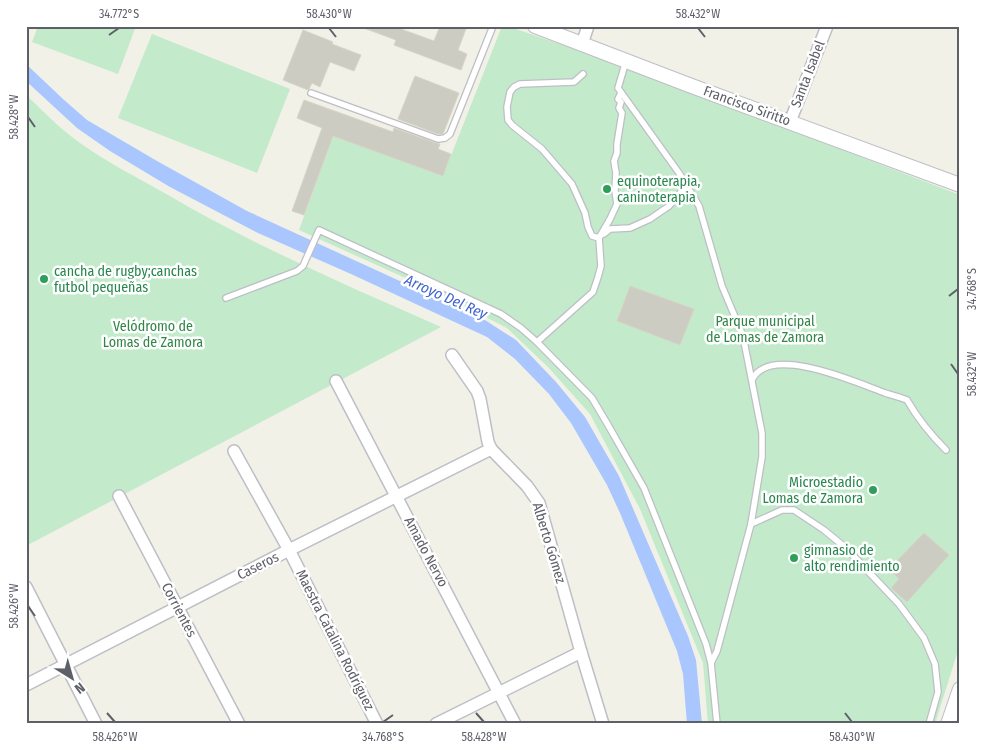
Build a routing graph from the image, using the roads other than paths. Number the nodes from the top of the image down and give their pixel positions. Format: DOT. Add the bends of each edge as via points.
graph roads {
  1 [pos="493,26"];
  2 [pos="535,26"];
  3 [pos="588,26"];
  4 [pos="827,26"];
  5 [pos="582,44"];
  6 [pos="626,61"];
  7 [pos="583,74"];
  8 [pos="311,93"];
  9 [pos="622,93"];
  10 [pos="790,122"];
  11 [pos="687,185"];
  12 [pos="960,185"];
  13 [pos="599,238"];
  14 [pos="226,298"];
  15 [pos="538,342"];
  16 [pos="452,355"];
  17 [pos="752,380"];
  18 [pos="336,381"];
  19 [pos="491,449"];
  20 [pos="946,450"];
  21 [pos="234,452"];
  22 [pos="119,496"];
  23 [pos="397,496"];
  24 [pos="752,524"];
  25 [pos="289,550"];
  26 [pos="26,587"];
  27 [pos="177,607"];
  28 [pos="581,652"];
  29 [pos="711,663"];
  30 [pos="66,664"];
  31 [pos="26,685"];
  32 [pos="960,689"];
  33 [pos="499,692"];
  34 [pos="952,723"];
  35 [pos="96,724"];
  36 [pos="239,724"];
  37 [pos="377,724"];
  38 [pos="436,724"];
  39 [pos="515,724"];
  40 [pos="603,724"];
  41 [pos="717,724"];
  42 [pos="928,724"];
  1 -- 8 [label="lane" via="450,134 445,138 438,139"];
  2 -- 5 [label="street, Francisco Siritto"];
  3 -- 5 [label="street"];
  4 -- 10 [label="street, Santa Isabel"];
  5 -- 6 [label="street, Francisco Siritto"];
  6 -- 9 [label="lane" via="618,88"];
  6 -- 10 [label="street, Francisco Siritto"];
  7 -- 13 [label="lane" via="574,82 514,87 507,107 508,120 542,149 572,184 592,236"];
  9 -- 11 [label="lane"];
  9 -- 13 [label="lane" via="618,99 622,113 614,161 617,204"];
  10 -- 12 [label="street, Francisco Siritto"];
  11 -- 13 [label="lane" via="669,206 650,219 630,228 610,229"];
  11 -- 17 [label="lane" via="700,206 722,286 743,336"];
  13 -- 15 [label="lane" via="601,266 592,292"];
  14 -- 15 [label="lane" via="298,271 319,230 494,310"];
  15 -- 29 [label="lane" via="592,398 638,477"];
  16 -- 19 [label="street, Alberto Gómez" via="480,398"];
  17 -- 20 [label="lane" via="761,369 780,364 817,369 870,386 907,400 930,434"];
  17 -- 24 [label="lane" via="761,424 762,457"];
  18 -- 23 [label="street, Amado Nervo"];
  19 -- 23 [label="street, Caseros"];
  19 -- 28 [label="street, Alberto Gómez" via="539,503"];
  21 -- 25 [label="street, Maestra Catalina Rodríguez"];
  22 -- 27 [label="street, Corrientes"];
  23 -- 25 [label="street, Caseros"];
  23 -- 33 [label="street, Amado Nervo"];
  24 -- 29 [label="lane"];
  24 -- 42 [label="lane" via="782,510 794,510 846,548 899,604 924,638 935,664 938,692"];
  25 -- 27 [label="street, Caseros"];
  25 -- 37 [label="street, Maestra Catalina Rodríguez"];
  26 -- 30 [label="street"];
  27 -- 30 [label="street, Caseros"];
  27 -- 36 [label="street, Corrientes"];
  28 -- 33 [label="street"];
  28 -- 40 [label="street, Alberto Gómez"];
  29 -- 41 [label="lane"];
  30 -- 31 [label="street, Caseros"];
  30 -- 35 [label="street"];
  32 -- 34 [label="street"];
  33 -- 38 [label="street"];
  33 -- 39 [label="street, Amado Nervo"];
}
